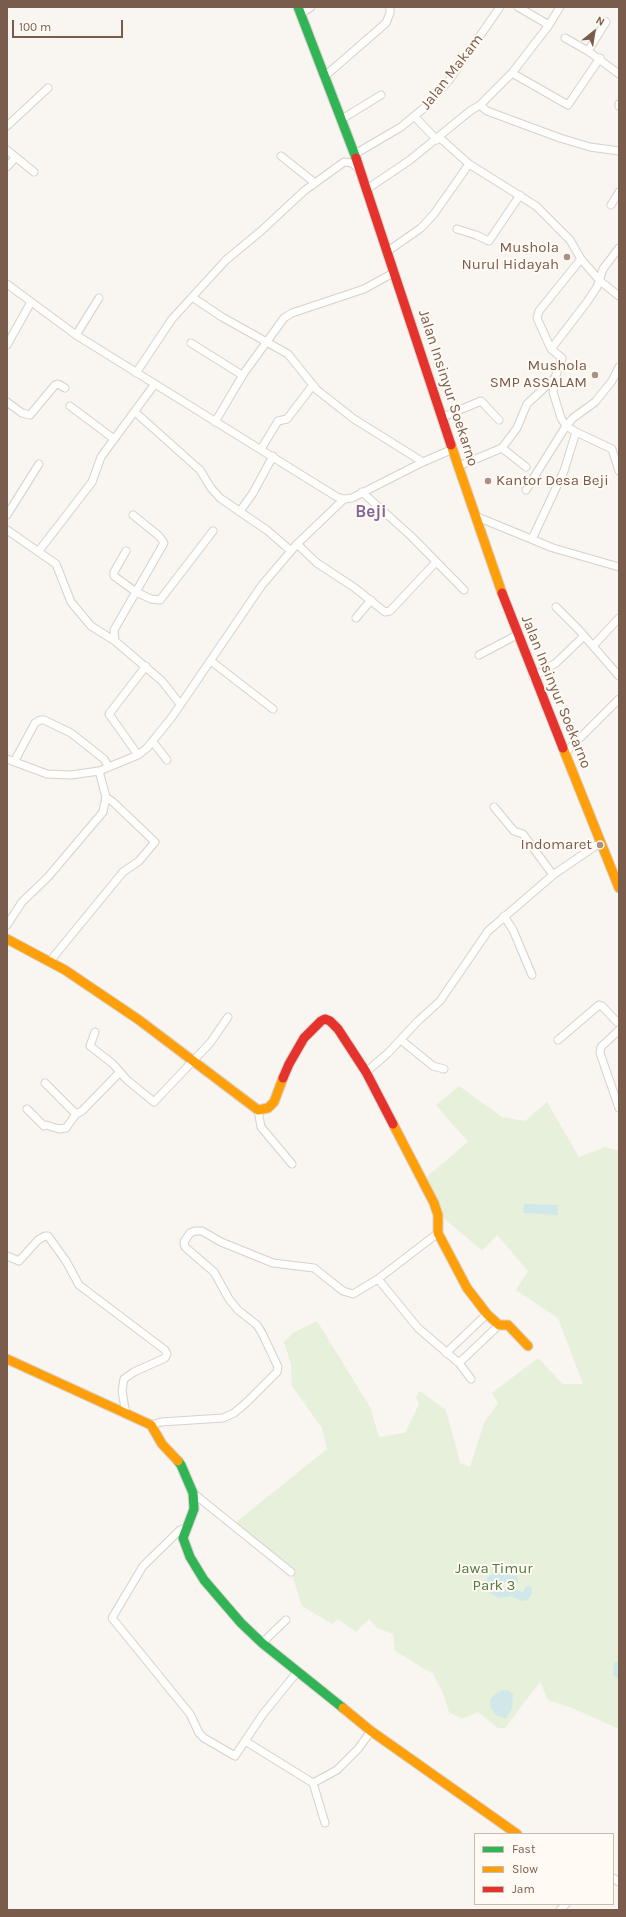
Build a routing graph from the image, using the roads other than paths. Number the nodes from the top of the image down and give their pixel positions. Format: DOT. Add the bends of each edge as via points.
graph roads {
  1 [pos="311,7"];
  2 [pos="390,7"];
  3 [pos="500,7"];
  4 [pos="518,7"];
  5 [pos="560,7"];
  6 [pos="299,11"];
  7 [pos="606,22"];
  8 [pos="549,25"];
  9 [pos="565,38"];
  10 [pos="588,51"];
  11 [pos="600,58"];
  12 [pos="512,73"];
  13 [pos="619,74"];
  14 [pos="325,76"];
  15 [pos="48,88"];
  16 [pos="381,95"];
  17 [pos="480,105"];
  18 [pos="415,117"];
  19 [pos="342,120"];
  20 [pos="7,126"];
  21 [pos="438,139"];
  22 [pos="7,150"];
  23 [pos="619,152"];
  24 [pos="355,154"];
  25 [pos="281,156"];
  26 [pos="16,157"];
  27 [pos="469,164"];
  28 [pos="7,167"];
  29 [pos="361,171"];
  30 [pos="34,172"];
  31 [pos="315,183"];
  32 [pos="367,189"];
  33 [pos="619,192"];
  34 [pos="520,195"];
  35 [pos="611,205"];
  36 [pos="457,229"];
  37 [pos="619,248"];
  38 [pos="388,250"];
  39 [pos="581,258"];
  40 [pos="395,272"];
  41 [pos="600,280"];
  42 [pos="7,284"];
  43 [pos="619,296"];
  44 [pos="192,297"];
  45 [pos="99,298"];
  46 [pos="31,302"];
  47 [pos="76,335"];
  48 [pos="267,342"];
  49 [pos="191,343"];
  50 [pos="7,345"];
  51 [pos="551,348"];
  52 [pos="619,367"];
  53 [pos="136,373"];
  54 [pos="242,375"];
  55 [pos="555,378"];
  56 [pos="154,385"];
  57 [pos="313,385"];
  58 [pos="65,388"];
  59 [pos="7,402"];
  60 [pos="70,406"];
  61 [pos="135,412"];
  62 [pos="443,417"];
  63 [pos="499,420"];
  64 [pos="215,422"];
  65 [pos="566,426"];
  66 [pos="576,432"];
  67 [pos="114,439"];
  68 [pos="453,448"];
  69 [pos="502,448"];
  70 [pos="261,449"];
  71 [pos="273,456"];
  72 [pos="423,462"];
  73 [pos="39,464"];
  74 [pos="459,466"];
  75 [pos="526,467"];
  76 [pos="619,471"];
  77 [pos="526,490"];
  78 [pos="362,492"];
  79 [pos="344,499"];
  80 [pos="240,511"];
  81 [pos="133,514"];
  82 [pos="7,515"];
  83 [pos="475,516"];
  84 [pos="7,530"];
  85 [pos="213,531"];
  86 [pos="532,539"];
  87 [pos="298,544"];
  88 [pos="126,551"];
  89 [pos="291,551"];
  90 [pos="38,552"];
  91 [pos="436,562"];
  92 [pos="619,567"];
  93 [pos="464,590"];
  94 [pos="136,592"];
  95 [pos="371,600"];
  96 [pos="556,607"];
  97 [pos="356,618"];
  98 [pos="619,618"];
  99 [pos="517,635"];
  100 [pos="584,636"];
  101 [pos="115,641"];
  102 [pos="593,646"];
  103 [pos="479,655"];
  104 [pos="210,660"];
  105 [pos="146,666"];
  106 [pos="619,676"];
  107 [pos="534,677"];
  108 [pos="619,699"];
  109 [pos="180,704"];
  110 [pos="273,709"];
  111 [pos="153,742"];
  112 [pos="566,753"];
  113 [pos="138,755"];
  114 [pos="7,758"];
  115 [pos="167,760"];
  116 [pos="14,762"];
  117 [pos="109,767"];
  118 [pos="99,771"];
  119 [pos="106,797"];
  120 [pos="494,807"];
  121 [pos="600,842"];
  122 [pos="553,876"];
  123 [pos="619,888"];
  124 [pos="504,916"];
  125 [pos="7,925"];
  126 [pos="7,939"];
  127 [pos="50,961"];
  128 [pos="532,975"];
  129 [pos="228,1017"];
  130 [pos="618,1022"];
  131 [pos="619,1030"];
  132 [pos="96,1032"];
  133 [pos="401,1040"];
  134 [pos="558,1040"];
  135 [pos="194,1061"];
  136 [pos="444,1069"];
  137 [pos="120,1072"];
  138 [pos="366,1072"];
  139 [pos="46,1083"];
  140 [pos="619,1108"];
  141 [pos="27,1109"];
  142 [pos="258,1110"];
  143 [pos="79,1112"];
  144 [pos="292,1164"];
  145 [pos="438,1233"];
  146 [pos="7,1256"];
  147 [pos="378,1279"];
  148 [pos="487,1314"];
  149 [pos="499,1325"];
  150 [pos="528,1346"];
  151 [pos="446,1353"];
  152 [pos="7,1359"];
  153 [pos="459,1363"];
  154 [pos="471,1379"];
  155 [pos="126,1414"];
  156 [pos="151,1425"];
  157 [pos="193,1493"];
  158 [pos="186,1528"];
  159 [pos="291,1572"];
  160 [pos="286,1620"];
  161 [pos="262,1643"];
  162 [pos="298,1671"];
  163 [pos="371,1731"];
  164 [pos="245,1741"];
  165 [pos="313,1783"];
  166 [pos="325,1823"];
  167 [pos="516,1833"];
  1 -- 6 [label="street"];
  2 -- 14 [label="street" via="386,24"];
  3 -- 18 [label="street, Jalan Makam" via="450,79"];
  4 -- 8 [label="street"];
  5 -- 8 [label="street"];
  6 -- 14 [label="street, Jalan Insinyur Soekarno"];
  7 -- 10 [label="street"];
  8 -- 12 [label="street"];
  9 -- 10 [label="street"];
  10 -- 11 [label="street"];
  11 -- 12 [label="street" via="568,105"];
  11 -- 13 [label="street"];
  12 -- 17 [label="street"];
  14 -- 19 [label="street, Jalan Insinyur Soekarno"];
  15 -- 20 [label="street"];
  16 -- 19 [label="street"];
  17 -- 21 [label="street"];
  17 -- 23 [label="street" via="487,111 560,138"];
  18 -- 21 [label="street"];
  18 -- 24 [label="street, Jalan Makam"];
  19 -- 24 [label="street, Jalan Insinyur Soekarno"];
  21 -- 27 [label="street"];
  21 -- 32 [label="street"];
  22 -- 26 [label="street"];
  24 -- 29 [label="street, Jalan Insinyur Soekarno"];
  25 -- 31 [label="street"];
  26 -- 28 [label="street"];
  26 -- 30 [label="street"];
  27 -- 34 [label="street"];
  27 -- 38 [label="street" via="421,228"];
  29 -- 31 [label="street" via="352,163 344,162"];
  29 -- 32 [label="street, Jalan Insinyur Soekarno"];
  31 -- 44 [label="street" via="226,260"];
  32 -- 38 [label="street, Jalan Insinyur Soekarno"];
  33 -- 35 [label="street"];
  34 -- 36 [label="street" via="489,241"];
  34 -- 39 [label="street" via="536,206 570,240"];
  37 -- 41 [label="street" via="603,269"];
  38 -- 40 [label="street, Jalan Insinyur Soekarno"];
  39 -- 41 [label="street"];
  39 -- 51 [label="street" via="538,311 537,318"];
  40 -- 48 [label="street" via="364,289 292,313 281,321"];
  40 -- 62 [label="street, Jalan Insinyur Soekarno"];
  41 -- 43 [label="street"];
  41 -- 51 [label="street" via="587,302"];
  42 -- 46 [label="street"];
  44 -- 48 [label="street"];
  44 -- 53 [label="street" via="172,319"];
  45 -- 47 [label="street"];
  46 -- 47 [label="street"];
  46 -- 50 [label="street"];
  47 -- 53 [label="street"];
  48 -- 54 [label="street"];
  48 -- 57 [label="street" via="291,356"];
  49 -- 54 [label="street"];
  51 -- 55 [label="street" via="562,358"];
  52 -- 65 [label="street" via="612,381 595,402"];
  53 -- 56 [label="street"];
  54 -- 64 [label="street"];
  55 -- 65 [label="street" via="553,392"];
  55 -- 69 [label="street" via="527,404 517,428"];
  56 -- 61 [label="street"];
  56 -- 64 [label="street"];
  57 -- 70 [label="street" via="287,419 278,421"];
  57 -- 72 [label="street" via="354,419"];
  58 -- 59 [label="street" via="55,385 30,414 22,413"];
  60 -- 67 [label="street"];
  61 -- 67 [label="street"];
  61 -- 80 [label="street" via="200,470 220,498"];
  62 -- 63 [label="street" via="481,401"];
  62 -- 68 [label="street, Jalan Insinyur Soekarno"];
  64 -- 70 [label="street"];
  65 -- 66 [label="street"];
  65 -- 77 [label="street"];
  66 -- 76 [label="street" via="612,449"];
  66 -- 86 [label="street" via="564,471"];
  67 -- 90 [label="street" via="101,457 92,482"];
  68 -- 72 [label="street"];
  68 -- 74 [label="street, Jalan Insinyur Soekarno"];
  69 -- 74 [label="street"];
  69 -- 75 [label="street"];
  70 -- 71 [label="street"];
  71 -- 79 [label="street" via="320,488"];
  71 -- 80 [label="street"];
  72 -- 78 [label="street"];
  73 -- 82 [label="street"];
  74 -- 83 [label="street, Jalan Insinyur Soekarno"];
  78 -- 79 [label="street"];
  78 -- 91 [label="street"];
  79 -- 87 [label="street"];
  80 -- 89 [label="street"];
  81 -- 94 [label="street" via="164,543"];
  83 -- 86 [label="street"];
  83 -- 99 [label="street, Jalan Insinyur Soekarno"];
  84 -- 90 [label="street"];
  85 -- 94 [label="street" via="160,600"];
  86 -- 92 [label="street"];
  87 -- 89 [label="street"];
  87 -- 95 [label="street" via="324,568"];
  88 -- 94 [label="street" via="114,576"];
  89 -- 104 [label="street" via="262,585"];
  90 -- 101 [label="street" via="56,564 67,595 91,626"];
  91 -- 93 [label="street"];
  91 -- 95 [label="street" via="390,611 385,612"];
  94 -- 101 [label="street" via="114,630"];
  95 -- 97 [label="street"];
  96 -- 100 [label="street"];
  98 -- 102 [label="street"];
  99 -- 103 [label="street"];
  99 -- 107 [label="street, Jalan Insinyur Soekarno"];
  100 -- 102 [label="street"];
  100 -- 107 [label="street" via="556,664"];
  101 -- 105 [label="street"];
  102 -- 106 [label="street"];
  104 -- 109 [label="street"];
  104 -- 110 [label="street"];
  105 -- 109 [label="street"];
  105 -- 113 [label="street" via="109,714"];
  107 -- 112 [label="street, Jalan Insinyur Soekarno"];
  108 -- 112 [label="street"];
  109 -- 111 [label="street"];
  111 -- 113 [label="street"];
  111 -- 115 [label="street"];
  112 -- 121 [label="street, Jalan Insinyur Soekarno"];
  113 -- 117 [label="street"];
  114 -- 116 [label="street"];
  116 -- 117 [label="street" via="35,723 44,720 71,733 104,759"];
  116 -- 118 [label="street" via="47,774 71,775"];
  117 -- 118 [label="street"];
  118 -- 119 [label="street"];
  119 -- 125 [label="street" via="103,812 48,878 22,902"];
  119 -- 127 [label="street" via="155,842 139,861 123,872"];
  120 -- 122 [label="street" via="514,831 523,834"];
  121 -- 122 [label="street"];
  121 -- 123 [label="street, Jalan Insinyur Soekarno"];
  122 -- 124 [label="street"];
  124 -- 128 [label="street" via="513,930"];
  124 -- 133 [label="street" via="480,941 440,1001"];
  126 -- 127 [label="street"];
  127 -- 135 [label="street"];
  129 -- 135 [label="street"];
  130 -- 134 [label="street" via="599,1005"];
  131 -- 140 [label="street" via="601,1047 600,1052"];
  132 -- 137 [label="street" via="90,1046"];
  133 -- 136 [label="street" via="433,1066"];
  133 -- 138 [label="street"];
  135 -- 137 [label="street" via="154,1102"];
  135 -- 142 [label="street"];
  137 -- 143 [label="street"];
  138 -- 142 [label="street" via="338,1029 325,1019 304,1038 289,1064 274,1102 268,1108"];
  138 -- 145 [label="street" via="434,1203 438,1215"];
  139 -- 143 [label="street"];
  141 -- 143 [label="street" via="44,1126 59,1129 66,1128"];
  142 -- 144 [label="street" via="261,1127"];
  145 -- 147 [label="street"];
  145 -- 148 [label="street" via="467,1288"];
  146 -- 155 [label="street" via="20,1261 38,1240 48,1236 79,1285 165,1350 165,1358 124,1379 122,1391"];
  147 -- 151 [label="street" via="418,1328"];
  147 -- 156 [label="street" via="359,1292 348,1294 314,1268 273,1262 221,1242 202,1231 190,1233 184,1242 185,1247 214,1272 229,1299 257,1325 278,1367 277,1372 247,1402 223,1418 161,1422"];
  148 -- 149 [label="street"];
  148 -- 151 [label="street"];
  149 -- 150 [label="street" via="508,1325"];
  149 -- 153 [label="street"];
  151 -- 153 [label="street"];
  152 -- 155 [label="street"];
  153 -- 154 [label="street"];
  155 -- 156 [label="street"];
  156 -- 157 [label="street" via="162,1444 181,1465"];
  157 -- 158 [label="street" via="194,1509"];
  157 -- 159 [label="street"];
  158 -- 161 [label="street" via="184,1544 196,1569 241,1623"];
  158 -- 164 [label="street" via="180,1530 143,1566 112,1618 190,1714 201,1735 234,1756"];
  160 -- 161 [label="street"];
  161 -- 162 [label="street"];
  162 -- 163 [label="street"];
  162 -- 164 [label="street"];
  163 -- 165 [label="street" via="341,1766"];
  163 -- 167 [label="street"];
  164 -- 165 [label="street"];
  165 -- 166 [label="street"];
}
